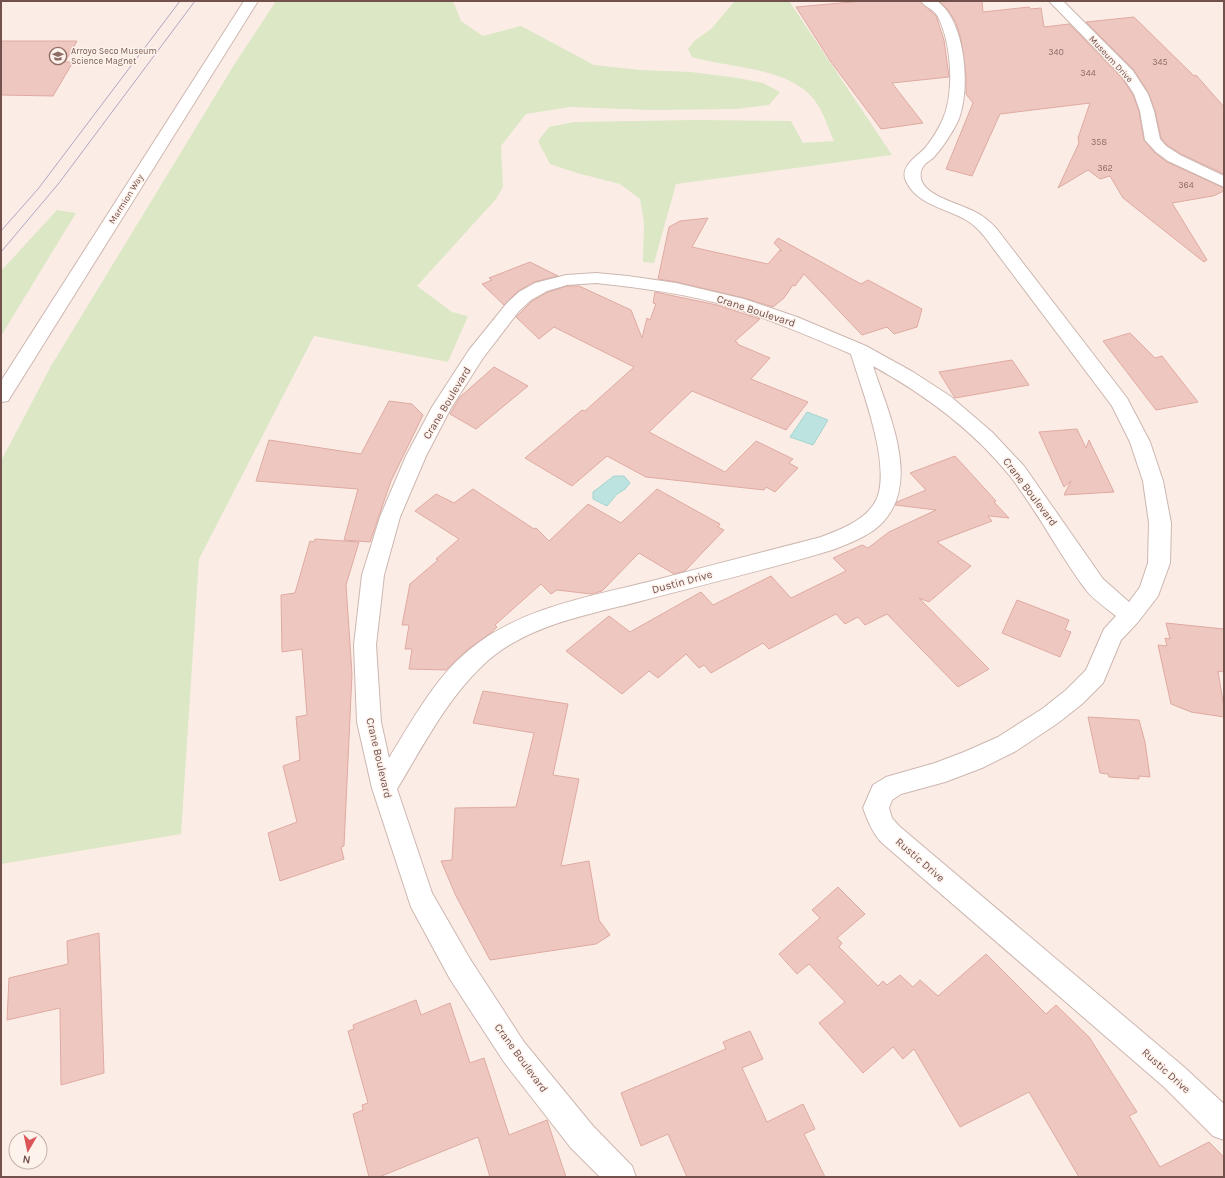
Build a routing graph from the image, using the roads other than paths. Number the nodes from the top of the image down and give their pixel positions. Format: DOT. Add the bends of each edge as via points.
graph roads {
  1 [pos="251,1"];
  2 [pos="928,1"];
  3 [pos="1056,1"];
  4 [pos="1224,182"];
  5 [pos="859,350"];
  6 [pos="1,396"];
  7 [pos="1130,616"];
  8 [pos="384,788"];
  9 [pos="1224,1125"];
  10 [pos="621,1177"];
  1 -- 6 [label="street, Marmion Way"];
  2 -- 7 [label="street" via="942,11 953,38 958,88 951,119 928,154 916,165 914,182 936,201 968,214 993,235 1120,403 1140,442 1153,481 1160,522 1159,563 1150,590"];
  3 -- 4 [label="street, Museum Drive" via="1128,74 1141,94 1153,140 1161,149"];
  5 -- 7 [label="street, Crane Boulevard" via="943,400 985,437 1017,471 1095,585"];
  5 -- 8 [label="street, Dustin Drive" via="889,448 891,475 887,500 873,519 850,534 824,544 561,613 522,628 491,646 462,670"];
  5 -- 8 [label="street, Crane Boulevard" via="791,321 738,303 676,288 628,281 596,278 566,280 541,287 513,307 476,354 442,407 416,456 390,517 373,575 365,645 369,722"];
  7 -- 9 [label="street, Rustic Drive" via="1112,635 1095,676 1050,716 1007,744 973,760 936,774 895,785 882,793 876,808 882,825 890,834 1174,1077"];
  8 -- 10 [label="street, Crane Boulevard" via="420,898 460,969 514,1052 582,1137"];
}
